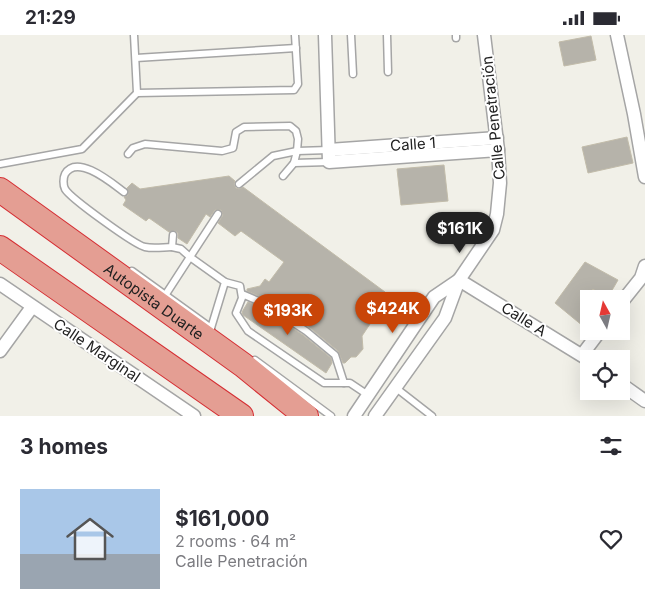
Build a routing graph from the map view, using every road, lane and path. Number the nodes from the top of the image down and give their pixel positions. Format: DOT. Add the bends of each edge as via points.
graph roads {
  1 [pos="134,35"];
  2 [pos="295,35"];
  3 [pos="325,35"];
  4 [pos="351,35"];
  5 [pos="387,35"];
  6 [pos="484,35"];
  7 [pos="618,35"];
  8 [pos="296,48"];
  9 [pos="136,58"];
  10 [pos="388,72"];
  11 [pos="353,74"];
  12 [pos="137,93"];
  13 [pos="640,112"];
  14 [pos="498,144"];
  15 [pos="296,151"];
  16 [pos="128,154"];
  17 [pos="329,156"];
  18 [pos="0,163"];
  19 [pos="294,163"];
  20 [pos="283,176"];
  21 [pos="645,177"];
  22 [pos="239,184"];
  23 [pos="0,185"];
  24 [pos="5,188"];
  25 [pos="124,192"];
  26 [pos="218,214"];
  27 [pos="173,235"];
  28 [pos="172,247"];
  29 [pos="0,248"];
  30 [pos="190,257"];
  31 [pos="125,266"];
  32 [pos="645,266"];
  33 [pos="459,280"];
  34 [pos="225,282"];
  35 [pos="0,284"];
  36 [pos="641,285"];
  37 [pos="166,294"];
  38 [pos="242,294"];
  39 [pos="630,295"];
  40 [pos="32,307"];
  41 [pos="211,328"];
  42 [pos="219,333"];
  43 [pos="0,351"];
  44 [pos="580,354"];
  45 [pos="251,357"];
  46 [pos="344,383"];
  47 [pos="396,388"];
  48 [pos="630,390"];
  49 [pos="368,395"];
  50 [pos="645,401"];
  51 [pos="194,416"];
  52 [pos="241,416"];
  53 [pos="306,416"];
  54 [pos="331,416"];
  55 [pos="354,416"];
  56 [pos="375,416"];
  57 [pos="432,416"];
  1 -- 9 [label="lane"];
  2 -- 8 [label="lane"];
  3 -- 17 [label="street"];
  4 -- 11 [label="lane"];
  5 -- 10 [label="lane"];
  6 -- 14 [label="street, Calle Penetración"];
  7 -- 13 [label="street"];
  8 -- 9 [label="lane"];
  8 -- 12 [label="lane" via="298,84 294,90"];
  9 -- 12 [label="lane"];
  12 -- 18 [label="lane" via="82,149"];
  13 -- 21 [label="street"];
  14 -- 17 [label="street, Calle 1"];
  14 -- 33 [label="street, Calle Penetración" via="498,214 493,229"];
  15 -- 16 [label="lane" via="296,131 290,126 272,126 244,127 236,132 233,148 222,151 145,144 133,148"];
  15 -- 17 [label="lane"];
  15 -- 19 [label="lane"];
  15 -- 22 [label="lane" via="273,157"];
  17 -- 19 [label="lane"];
  19 -- 20 [label="lane"];
  23 -- 24 [label="lane"];
  24 -- 53 [label="highway, Autopista Duarte" via="243,365"];
  25 -- 28 [label="lane" via="87,168 69,169 63,181 65,189 77,201 139,245"];
  26 -- 30 [label="lane"];
  27 -- 28 [label="lane"];
  28 -- 30 [label="lane" via="181,249"];
  29 -- 52 [label="highway"];
  30 -- 34 [label="lane"];
  30 -- 37 [label="lane"];
  31 -- 37 [label="lane"];
  32 -- 36 [label="street"];
  33 -- 44 [label="street, Calle A"];
  33 -- 47 [label="street, Calle Penetración" via="445,318"];
  33 -- 49 [label="street, Calle Penetración" via="434,297"];
  34 -- 38 [label="lane" via="240,285"];
  34 -- 41 [label="lane"];
  35 -- 40 [label="street, Calle Marginal"];
  36 -- 39 [label="street"];
  37 -- 41 [label="lane"];
  38 -- 46 [label="lane" via="264,303 335,355"];
  38 -- 46 [label="lane" via="236,313 248,331 324,383"];
  40 -- 43 [label="street"];
  40 -- 51 [label="street, Calle Marginal"];
  41 -- 42 [label="lane"];
  45 -- 54 [label="lane"];
  46 -- 49 [label="lane" via="350,383"];
  47 -- 56 [label="street, Calle Penetración"];
  47 -- 57 [label="lane"];
  48 -- 50 [label="street"];
  49 -- 55 [label="street, Calle Penetración"];
}
